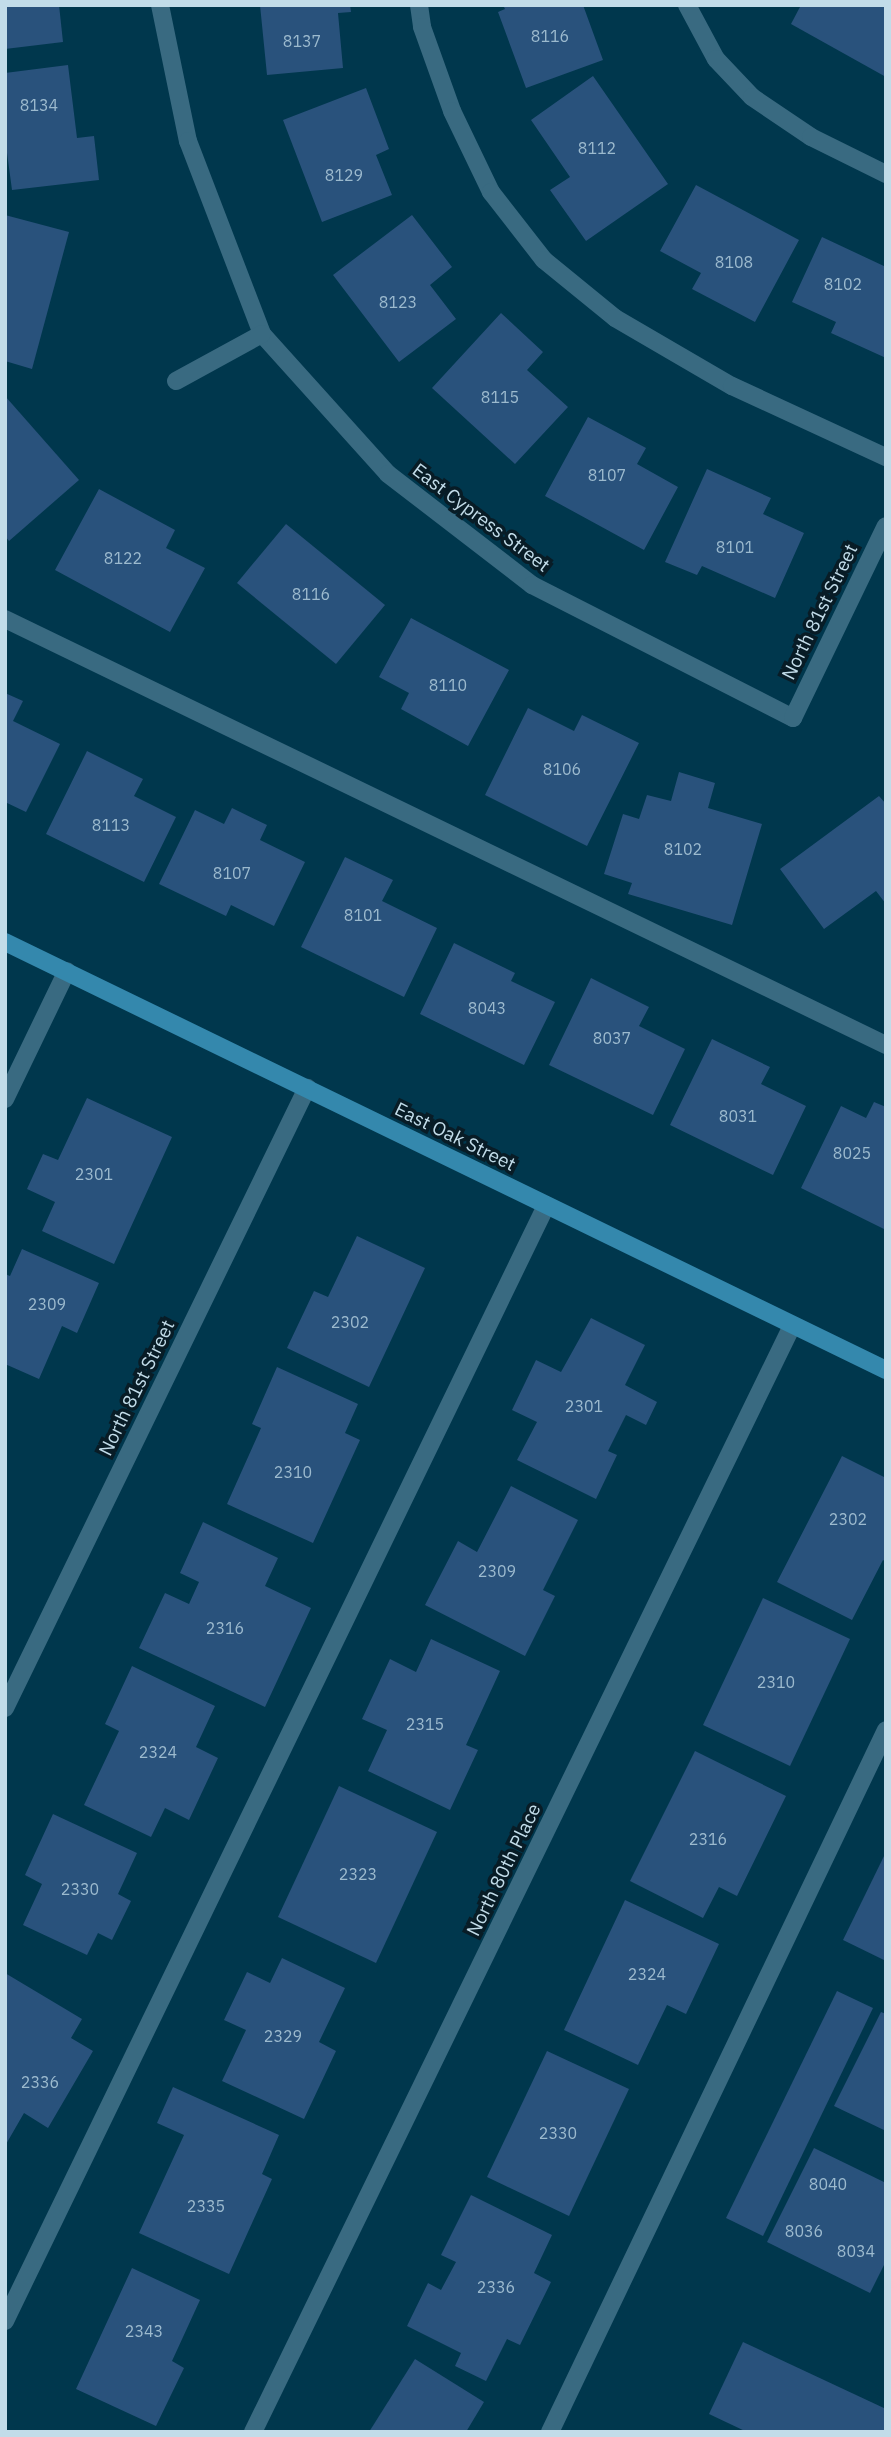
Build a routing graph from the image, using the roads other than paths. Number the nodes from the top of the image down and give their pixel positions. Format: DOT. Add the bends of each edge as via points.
graph roads {
  1 [pos="160,5"];
  2 [pos="419,5"];
  3 [pos="688,8"];
  4 [pos="886,174"];
  5 [pos="262,334"];
  6 [pos="176,381"];
  7 [pos="886,457"];
  8 [pos="886,526"];
  9 [pos="5,620"];
  10 [pos="793,718"];
  11 [pos="5,942"];
  12 [pos="67,971"];
  13 [pos="886,1045"];
  14 [pos="307,1087"];
  15 [pos="5,1099"];
  16 [pos="546,1206"];
  17 [pos="792,1326"];
  18 [pos="886,1370"];
  19 [pos="5,1708"];
  20 [pos="886,1730"];
  21 [pos="5,2321"];
  22 [pos="253,2432"];
  23 [pos="550,2432"];
  1 -- 5 [label="street, East Cypress Street" via="188,141"];
  2 -- 7 [label="street" via="422,27 452,111 491,192 544,260 615,318 720,379"];
  3 -- 4 [label="street" via="716,59 752,97 811,137"];
  5 -- 6 [label="street"];
  5 -- 10 [label="street, East Cypress Street" via="388,474 532,585"];
  8 -- 10 [label="street, North 81st Street"];
  9 -- 13 [label="street"];
  11 -- 12 [label="street, East Oak Street"];
  12 -- 14 [label="street, East Oak Street"];
  12 -- 15 [label="street"];
  14 -- 16 [label="street, East Oak Street"];
  14 -- 19 [label="street, North 81st Street"];
  16 -- 17 [label="street, East Oak Street"];
  16 -- 21 [label="street"];
  17 -- 18 [label="street, East Oak Street"];
  17 -- 22 [label="street, North 80th Place"];
  20 -- 23 [label="street"];
}
